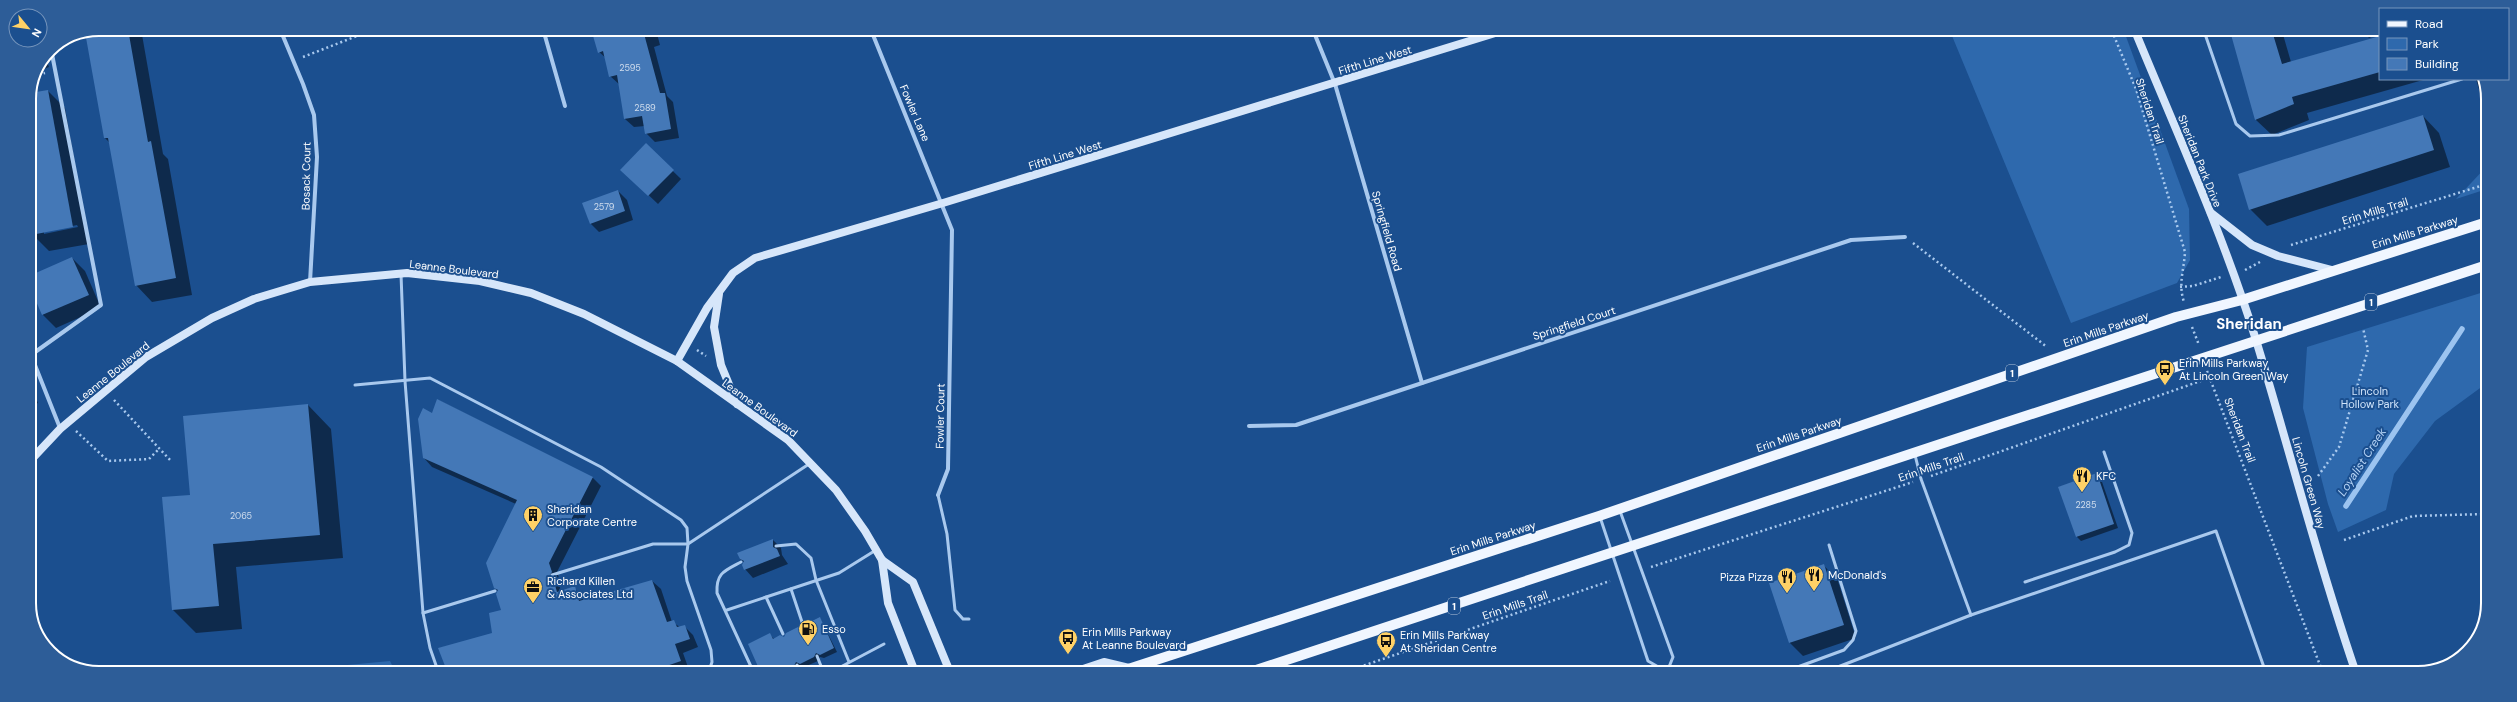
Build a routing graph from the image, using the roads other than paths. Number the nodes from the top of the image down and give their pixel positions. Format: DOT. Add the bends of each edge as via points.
graph roads {
  1 [pos="283,36"];
  2 [pos="545,36"];
  3 [pos="873,36"];
  4 [pos="1315,36"];
  5 [pos="1486,36"];
  6 [pos="2138,36"];
  7 [pos="2206,36"];
  8 [pos="52,56"];
  9 [pos="2459,80"];
  10 [pos="1335,84"];
  11 [pos="565,106"];
  12 [pos="943,203"];
  13 [pos="2210,213"];
  14 [pos="2481,224"];
  15 [pos="1905,237"];
  16 [pos="2481,267"];
  17 [pos="2332,270"];
  18 [pos="401,274"];
  19 [pos="310,282"];
  20 [pos="719,293"];
  21 [pos="2242,300"];
  22 [pos="2256,340"];
  23 [pos="36,349"];
  24 [pos="677,361"];
  25 [pos="36,368"];
  26 [pos="405,381"];
  27 [pos="1422,383"];
  28 [pos="355,385"];
  29 [pos="737,405"];
  30 [pos="1249,426"];
  31 [pos="60,429"];
  32 [pos="1914,452"];
  33 [pos="2104,452"];
  34 [pos="36,455"];
  35 [pos="811,463"];
  36 [pos="938,495"];
  37 [pos="1619,510"];
  38 [pos="1600,516"];
  39 [pos="688,544"];
  40 [pos="1829,545"];
  41 [pos="776,546"];
  42 [pos="1633,547"];
  43 [pos="876,550"];
  44 [pos="1612,554"];
  45 [pos="882,560"];
  46 [pos="741,562"];
  47 [pos="552,575"];
  48 [pos="816,580"];
  49 [pos="2025,582"];
  50 [pos="791,589"];
  51 [pos="495,591"];
  52 [pos="766,597"];
  53 [pos="726,610"];
  54 [pos="423,613"];
  55 [pos="1971,615"];
  56 [pos="969,619"];
  57 [pos="803,625"];
  58 [pos="783,634"];
  59 [pos="884,644"];
  60 [pos="817,656"];
  61 [pos="849,662"];
  62 [pos="436,666"];
  63 [pos="711,666"];
  64 [pos="751,666"];
  65 [pos="821,666"];
  66 [pos="841,666"];
  67 [pos="913,666"];
  68 [pos="949,666"];
  69 [pos="1092,666"];
  70 [pos="1121,666"];
  71 [pos="1135,666"];
  72 [pos="1268,666"];
  73 [pos="1657,666"];
  74 [pos="1669,666"];
  75 [pos="1800,666"];
  76 [pos="1839,666"];
  77 [pos="2264,666"];
  78 [pos="2354,666"];
  1 -- 19 [label="street, Bosack Court" via="314,115 317,157"];
  2 -- 11 [label="street"];
  3 -- 12 [label="street, Fowler Lane"];
  4 -- 10 [label="street, Springfield Road"];
  5 -- 10 [label="street, Fifth Line West"];
  6 -- 13 [label="street, Sheridan Park Drive"];
  7 -- 9 [label="lane" via="2236,124 2250,136 2279,135"];
  8 -- 23 [label="street" via="101,305"];
  10 -- 12 [label="street, Fifth Line West"];
  10 -- 27 [label="street, Springfield Road"];
  12 -- 20 [label="street, Fifth Line West" via="755,258 733,273"];
  12 -- 36 [label="street, Fowler Court" via="952,230 948,469"];
  13 -- 17 [label="street" via="2252,245 2278,256"];
  13 -- 21 [label="street, Sheridan Park Drive"];
  14 -- 17 [label="main road, Erin Mills Parkway / 1"];
  15 -- 27 [label="street, Springfield Court" via="1851,240"];
  16 -- 22 [label="main road, 1"];
  17 -- 21 [label="main road, Erin Mills Parkway / 1"];
  18 -- 19 [label="street, Leanne Boulevard"];
  18 -- 24 [label="street, Leanne Boulevard" via="480,281 532,293 584,314"];
  18 -- 26 [label="lane"];
  19 -- 31 [label="street, Leanne Boulevard" via="254,299 212,318 146,357"];
  20 -- 24 [label="street, Fifth Line West"];
  20 -- 29 [label="street" via="714,327 720,358"];
  21 -- 22 [label="street, Lincoln Green Way"];
  21 -- 37 [label="main road, Erin Mills Parkway / 1" via="2188,314 2060,357"];
  22 -- 32 [label="main road, 1"];
  22 -- 78 [label="street, Lincoln Green Way"];
  24 -- 29 [label="street, Leanne Boulevard"];
  25 -- 31 [label="street"];
  26 -- 28 [label="lane"];
  26 -- 39 [label="lane" via="430,378 601,467 681,520 687,528"];
  26 -- 54 [label="lane"];
  27 -- 30 [label="street, Springfield Court" via="1296,425"];
  29 -- 35 [label="street, Leanne Boulevard" via="788,440"];
  31 -- 34 [label="street, Leanne Boulevard"];
  32 -- 42 [label="main road, 1"];
  32 -- 55 [label="lane" via="1921,479"];
  33 -- 49 [label="lane" via="2132,533 2129,545"];
  35 -- 39 [label="lane"];
  35 -- 43 [label="street, Leanne Boulevard" via="836,490"];
  36 -- 56 [label="lane, Fowler Court" via="947,534 955,610 963,619"];
  37 -- 38 [label="main road, Erin Mills Parkway / 1"];
  37 -- 42 [label="lane"];
  38 -- 44 [label="lane"];
  38 -- 71 [label="main road, Erin Mills Parkway / 1"];
  39 -- 47 [label="lane" via="653,544"];
  39 -- 63 [label="lane" via="686,574 711,650"];
  40 -- 75 [label="lane" via="1856,631 1853,640 1844,650"];
  41 -- 48 [label="lane" via="796,544 805,550 811,558"];
  42 -- 44 [label="main road, 1"];
  42 -- 74 [label="lane" via="1673,657"];
  43 -- 45 [label="street, Leanne Boulevard"];
  43 -- 48 [label="lane" via="839,573"];
  44 -- 72 [label="main road, 1"];
  44 -- 73 [label="lane" via="1648,661"];
  45 -- 67 [label="street, Leanne Boulevard" via="888,603"];
  45 -- 68 [label="street, Leanne Boulevard" via="913,582"];
  46 -- 53 [label="lane" via="722,572 717,581 717,593"];
  48 -- 50 [label="lane"];
  48 -- 61 [label="lane"];
  50 -- 52 [label="lane"];
  50 -- 57 [label="lane"];
  51 -- 54 [label="lane"];
  52 -- 53 [label="lane"];
  52 -- 58 [label="lane"];
  53 -- 64 [label="lane"];
  54 -- 62 [label="lane"];
  55 -- 76 [label="lane"];
  55 -- 77 [label="lane" via="2216,532"];
  59 -- 61 [label="lane"];
  60 -- 65 [label="lane"];
  61 -- 66 [label="lane"];
  69 -- 70 [label="street" via="1104,662"];
}
